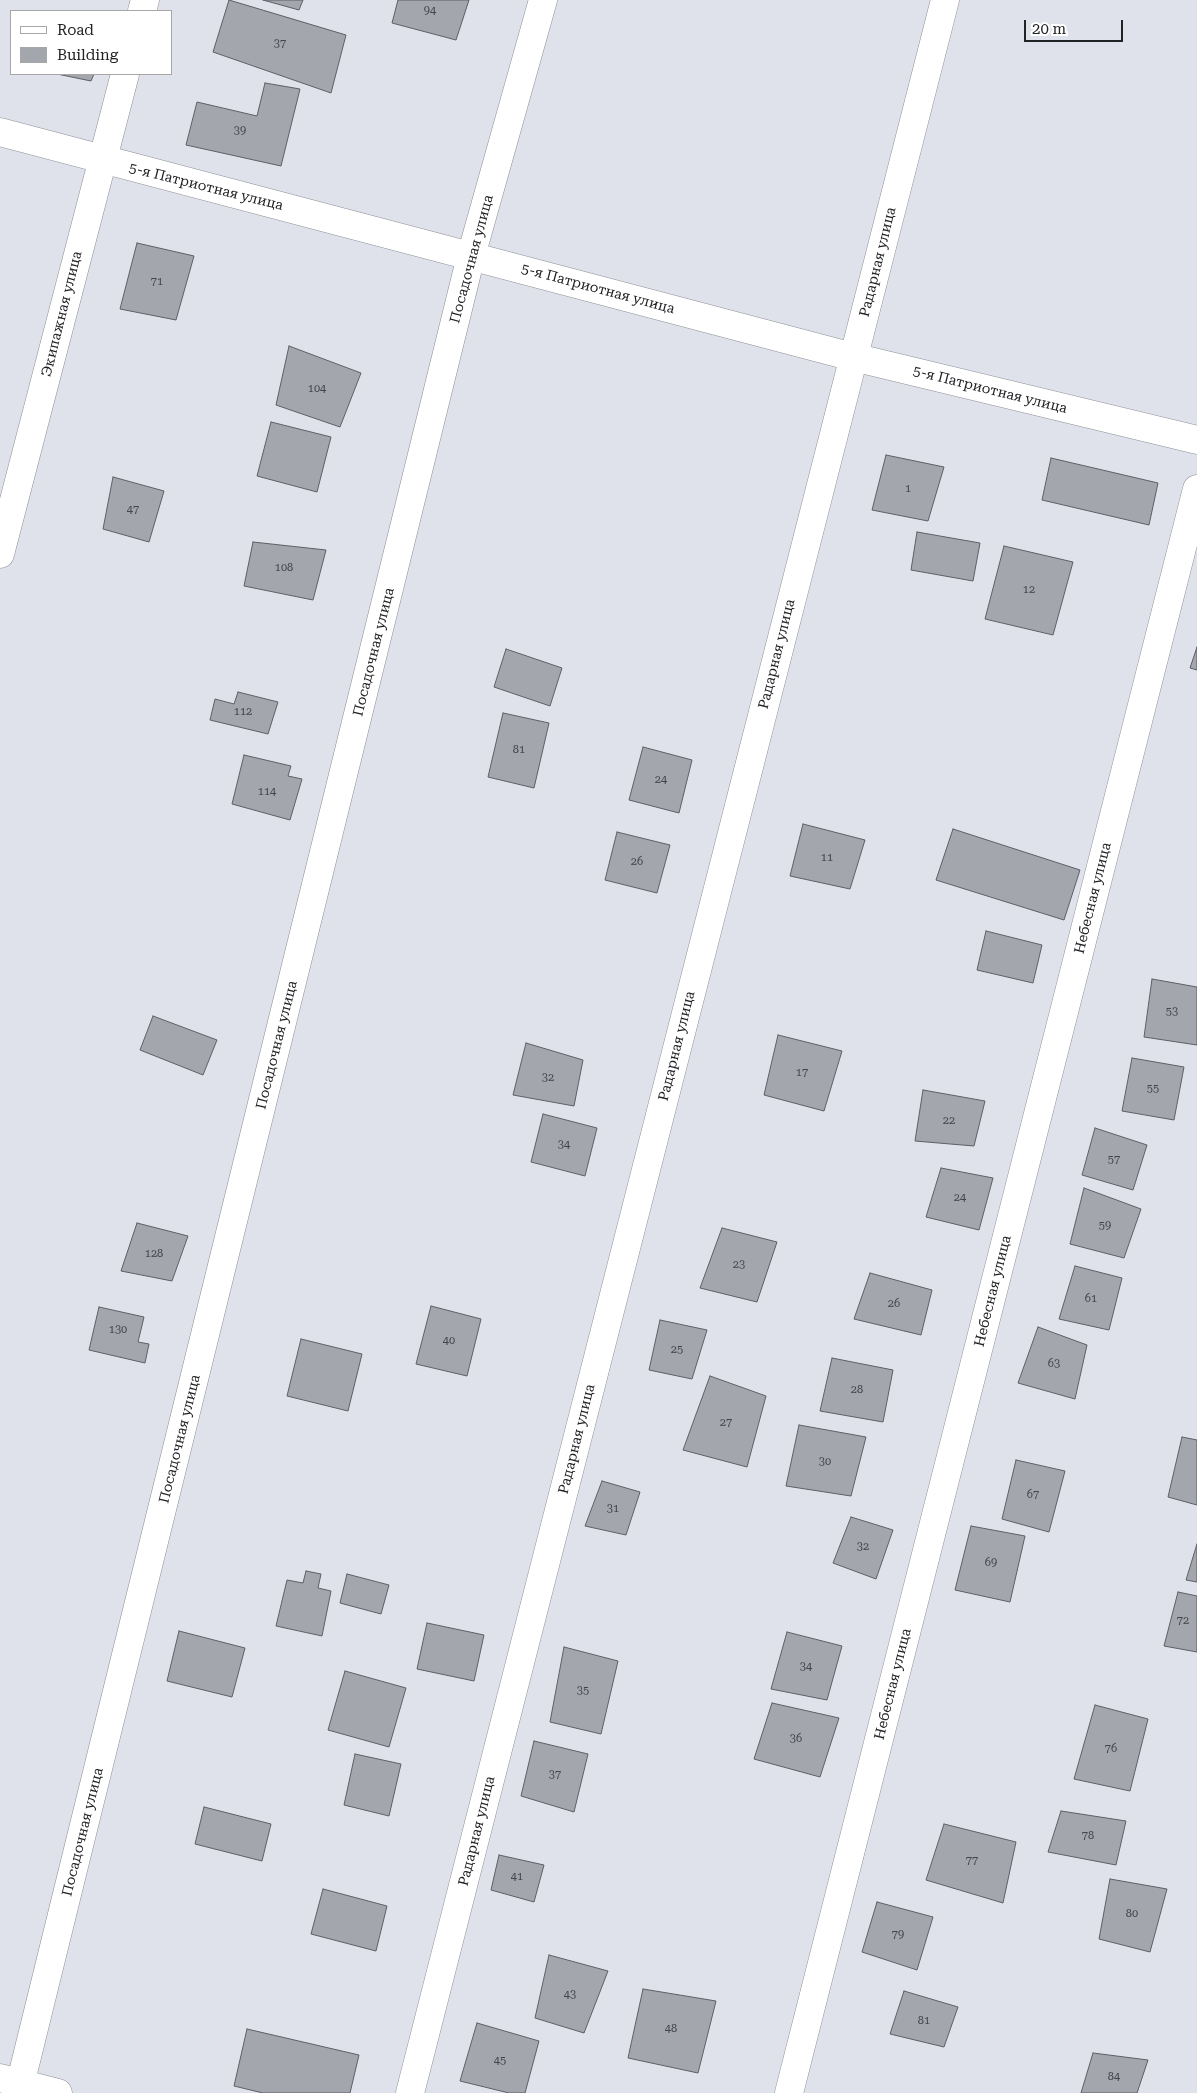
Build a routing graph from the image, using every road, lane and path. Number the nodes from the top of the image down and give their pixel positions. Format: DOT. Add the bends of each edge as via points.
graph roads {
  1 [pos="543,0"];
  2 [pos="945,0"];
  3 [pos="125,75"];
  4 [pos="0,132"];
  5 [pos="101,160"];
  6 [pos="471,256"];
  7 [pos="853,357"];
  8 [pos="1197,440"];
  9 [pos="1197,489"];
  10 [pos="0,554"];
  11 [pos="13,2085"];
  12 [pos="58,2093"];
  13 [pos="410,2093"];
  14 [pos="789,2093"];
  1 -- 6 [label="street, Посадочная улица"];
  2 -- 7 [label="street, Радарная улица"];
  3 -- 5 [label="street, Экипажная улица"];
  4 -- 5 [label="street, 5-я Патриотная улица"];
  5 -- 6 [label="street, 5-я Патриотная улица"];
  5 -- 10 [label="street, Экипажная улица"];
  6 -- 7 [label="street, 5-я Патриотная улица"];
  6 -- 11 [label="street, Посадочная улица"];
  7 -- 8 [label="street, 5-я Патриотная улица"];
  7 -- 13 [label="street, Радарная улица"];
  9 -- 14 [label="street, Небесная улица"];
  11 -- 12 [label="street"];
}
